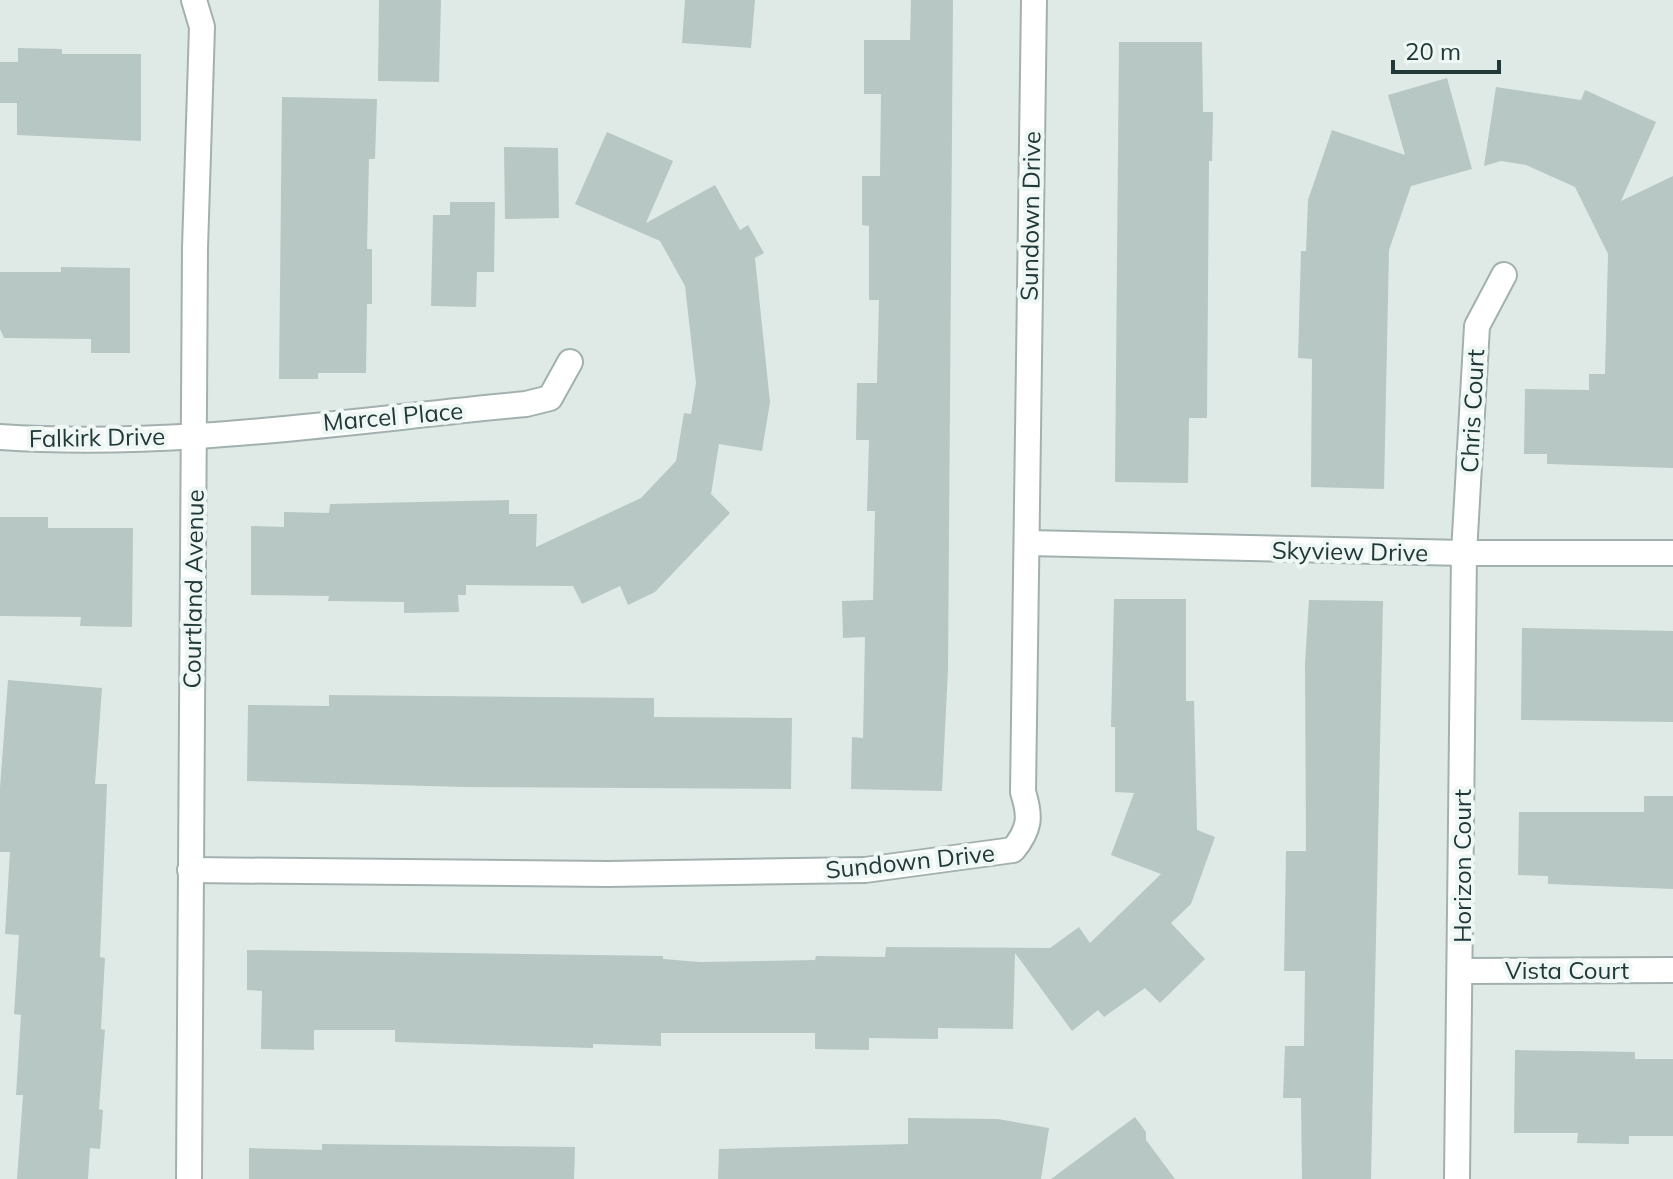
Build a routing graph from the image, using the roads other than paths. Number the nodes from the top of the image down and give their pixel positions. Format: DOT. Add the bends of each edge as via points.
graph roads {
  1 [pos="194,0"];
  2 [pos="1034,0"];
  3 [pos="1504,275"];
  4 [pos="570,362"];
  5 [pos="195,435"];
  6 [pos="0,437"];
  7 [pos="1028,543"];
  8 [pos="1464,553"];
  9 [pos="1673,553"];
  10 [pos="190,870"];
  11 [pos="1673,970"];
  12 [pos="1461,971"];
  13 [pos="189,1179"];
  14 [pos="1457,1179"];
  1 -- 5 [label="street, Courtland Avenue" via="202,27"];
  2 -- 7 [label="street, Sundown Drive"];
  3 -- 8 [label="street, Chris Court" via="1477,326"];
  4 -- 5 [label="street, Marcel Place" via="550,398 526,404"];
  5 -- 6 [label="street, Falkirk Drive" via="60,441"];
  5 -- 10 [label="street, Courtland Avenue"];
  7 -- 8 [label="street, Skyview Drive"];
  7 -- 10 [label="street, Sundown Drive" via="1023,792 1031,817 1013,850 865,870"];
  8 -- 9 [label="street, Skyview Drive"];
  8 -- 12 [label="street, Horizon Court"];
  10 -- 13 [label="street, Courtland Avenue"];
  11 -- 12 [label="street, Vista Court"];
  12 -- 14 [label="street, Horizon Court"];
}
